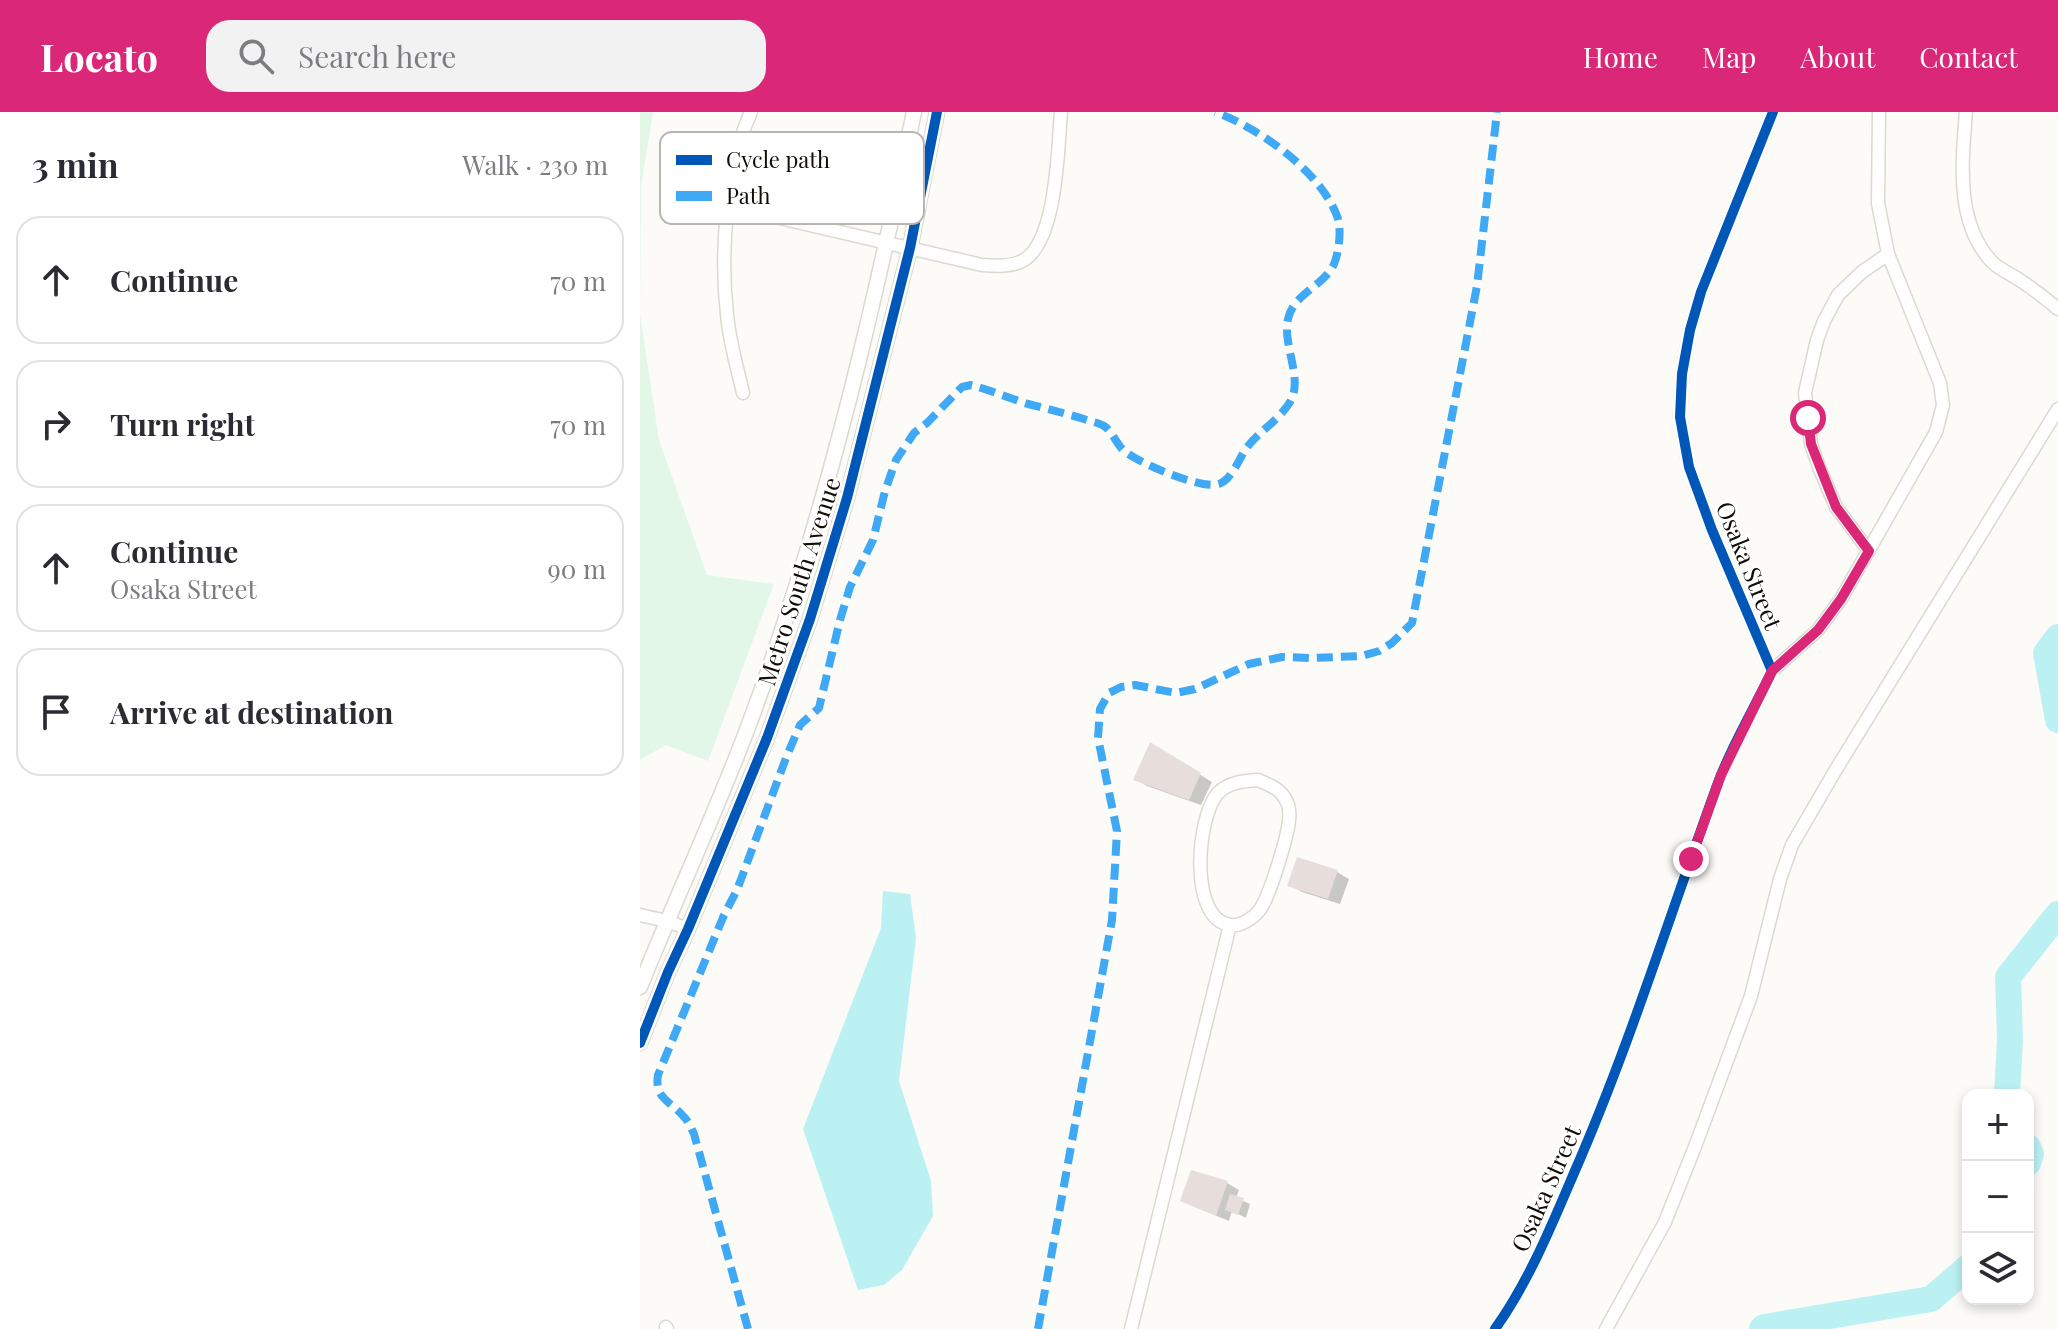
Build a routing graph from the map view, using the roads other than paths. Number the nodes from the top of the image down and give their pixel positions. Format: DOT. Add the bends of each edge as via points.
graph roads {
  1 [pos="751,112"];
  2 [pos="914,112"];
  3 [pos="937,112"];
  4 [pos="1061,112"];
  5 [pos="1773,112"];
  6 [pos="1879,112"];
  7 [pos="1966,112"];
  8 [pos="744,132"];
  9 [pos="910,132"];
  10 [pos="924,177"];
  11 [pos="727,224"];
  12 [pos="805,224"];
  13 [pos="891,224"];
  14 [pos="915,224"];
  15 [pos="887,243"];
  16 [pos="910,248"];
  17 [pos="1888,254"];
  18 [pos="2058,309"];
  19 [pos="743,393"];
  20 [pos="2058,409"];
  21 [pos="1869,551"];
  22 [pos="1772,671"];
  23 [pos="640,915"];
  24 [pos="667,921"];
  25 [pos="1230,925"];
  26 [pos="688,929"];
  27 [pos="640,987"];
  28 [pos="640,1043"];
  29 [pos="1131,1329"];
  30 [pos="1495,1329"];
  31 [pos="1606,1329"];
  1 -- 8 [label="street"];
  2 -- 9 [label="street, Metro South Avenue"];
  3 -- 10 [label="street, Metro South Avenue"];
  4 -- 16 [label="street" via="1055,190 1039,244 1025,259 1004,266 982,265"];
  5 -- 22 [label="street, Osaka Street" via="1697,305 1682,374 1680,417 1689,467"];
  6 -- 17 [label="street" via="1878,203"];
  7 -- 18 [label="street" via="1963,186 1980,247 1994,265"];
  11 -- 19 [label="street" via="726,311"];
  12 -- 15 [label="street"];
  13 -- 15 [label="street, Metro South Avenue"];
  14 -- 16 [label="street, Metro South Avenue"];
  15 -- 16 [label="street"];
  15 -- 24 [label="street, Metro South Avenue" via="826,487 789,607 751,720"];
  16 -- 26 [label="street, Metro South Avenue" via="847,498 810,619"];
  17 -- 21 [label="street" via="1940,383 1943,405 1936,432"];
  17 -- 21 [label="street" via="1838,295 1817,340 1805,393 1819,467 1836,507"];
  20 -- 31 [label="street" via="1792,845 1751,996 1696,1144 1665,1222"];
  21 -- 22 [label="street" via="1818,630"];
  22 -- 30 [label="street, Osaka Street" via="1721,775 1580,1160 1541,1250"];
  23 -- 24 [label="street"];
  24 -- 26 [label="street"];
  24 -- 27 [label="street, Metro South Avenue"];
  25 -- 25 [label="street" via="1246,922 1260,909 1290,820 1277,788 1258,780 1235,782 1218,793 1206,815 1200,865 1203,897 1214,917"];
  25 -- 29 [label="street"];
  26 -- 28 [label="street, Metro South Avenue"];
}
